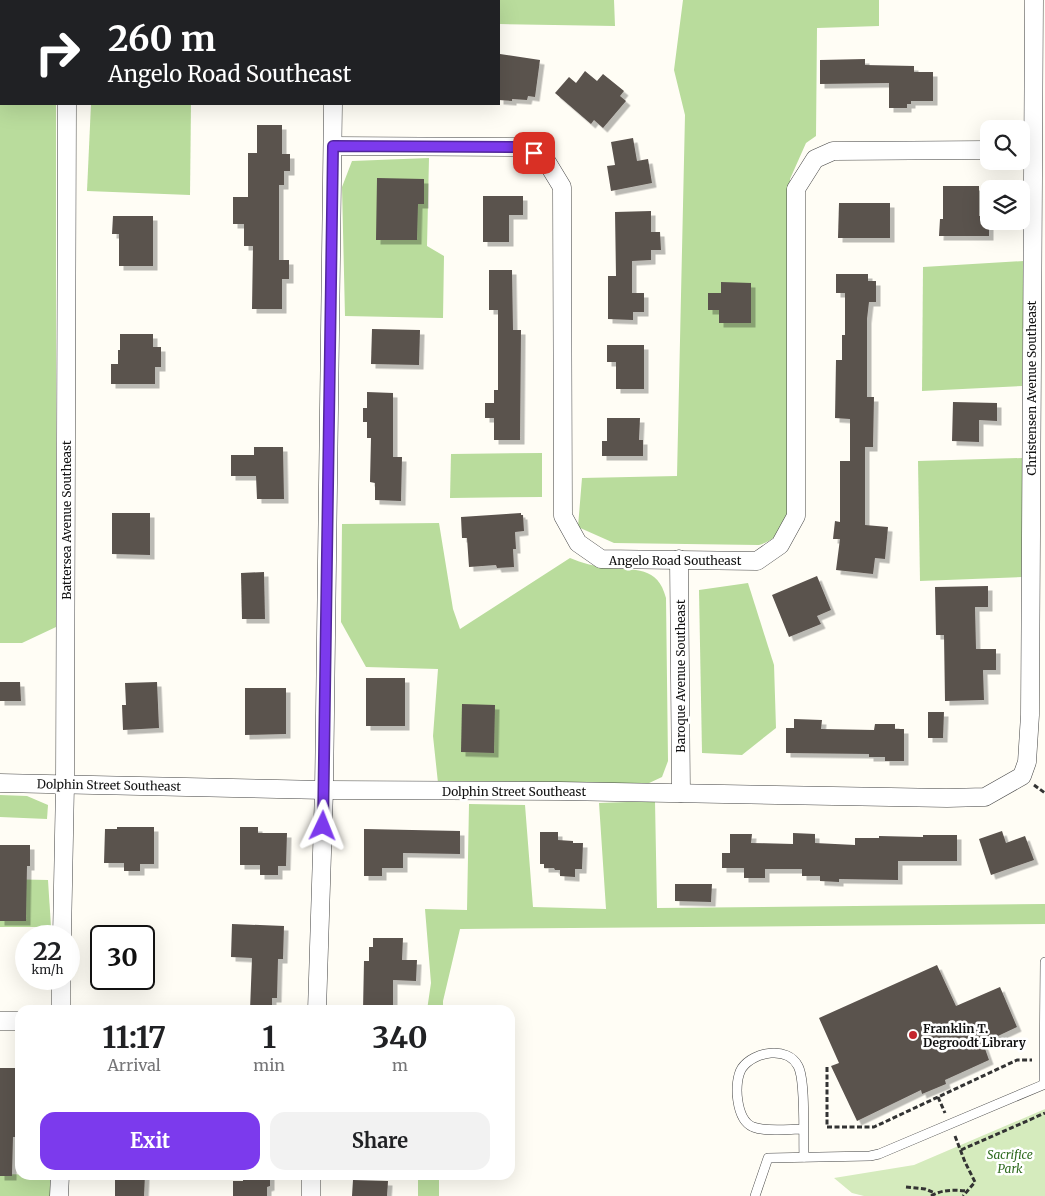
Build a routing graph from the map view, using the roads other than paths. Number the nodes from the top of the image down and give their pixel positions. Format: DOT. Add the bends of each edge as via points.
graph roads {
  1 [pos="1034,0"];
  2 [pos="67,105"];
  3 [pos="333,105"];
  4 [pos="1028,120"];
  5 [pos="333,146"];
  6 [pos="980,150"];
  7 [pos="1027,170"];
  8 [pos="679,559"];
  9 [pos="1022,776"];
  10 [pos="0,783"];
  11 [pos="65,785"];
  12 [pos="324,790"];
  13 [pos="681,793"];
  14 [pos="62,925"];
  15 [pos="1045,962"];
  16 [pos="61,990"];
  17 [pos="61,1005"];
  18 [pos="317,1005"];
  19 [pos="0,1021"];
  20 [pos="15,1022"];
  21 [pos="1044,1060"];
  22 [pos="1045,1084"];
  23 [pos="803,1129"];
  24 [pos="804,1157"];
  25 [pos="60,1180"];
  26 [pos="311,1180"];
  27 [pos="59,1196"];
  28 [pos="311,1196"];
  29 [pos="755,1196"];
  1 -- 4 [label="street, Christensen Avenue Southeast"];
  2 -- 11 [label="street, Battersea Avenue Southeast"];
  3 -- 5 [label="street"];
  5 -- 8 [label="street, Angelo Road Southeast" via="522,147 545,159 562,187 563,516 578,544 601,559"];
  5 -- 12 [label="street"];
  6 -- 8 [label="street, Angelo Road Southeast" via="834,151 815,160 796,189 796,516 780,545 757,560"];
  7 -- 9 [label="street, Christensen Avenue Southeast" via="1030,716 1027,762"];
  8 -- 13 [label="street, Baroque Avenue Southeast"];
  9 -- 13 [label="street, Dolphin Street Southeast" via="985,797"];
  10 -- 11 [label="street, Dolphin Street Southeast"];
  11 -- 12 [label="street, Dolphin Street Southeast"];
  11 -- 14 [label="street, Battersea Avenue Southeast"];
  12 -- 13 [label="street, Dolphin Street Southeast"];
  12 -- 18 [label="street"];
  15 -- 21 [label="lane"];
  16 -- 17 [label="street"];
  19 -- 20 [label="street"];
  21 -- 22 [label="lane"];
  22 -- 24 [label="lane" via="879,1154"];
  23 -- 23 [label="lane" via="802,1082 792,1058 767,1053 754,1057 742,1068 738,1079 738,1102 745,1120 761,1128"];
  23 -- 24 [label="lane"];
  24 -- 29 [label="lane" via="768,1158"];
  25 -- 27 [label="street"];
  26 -- 28 [label="street"];
}
